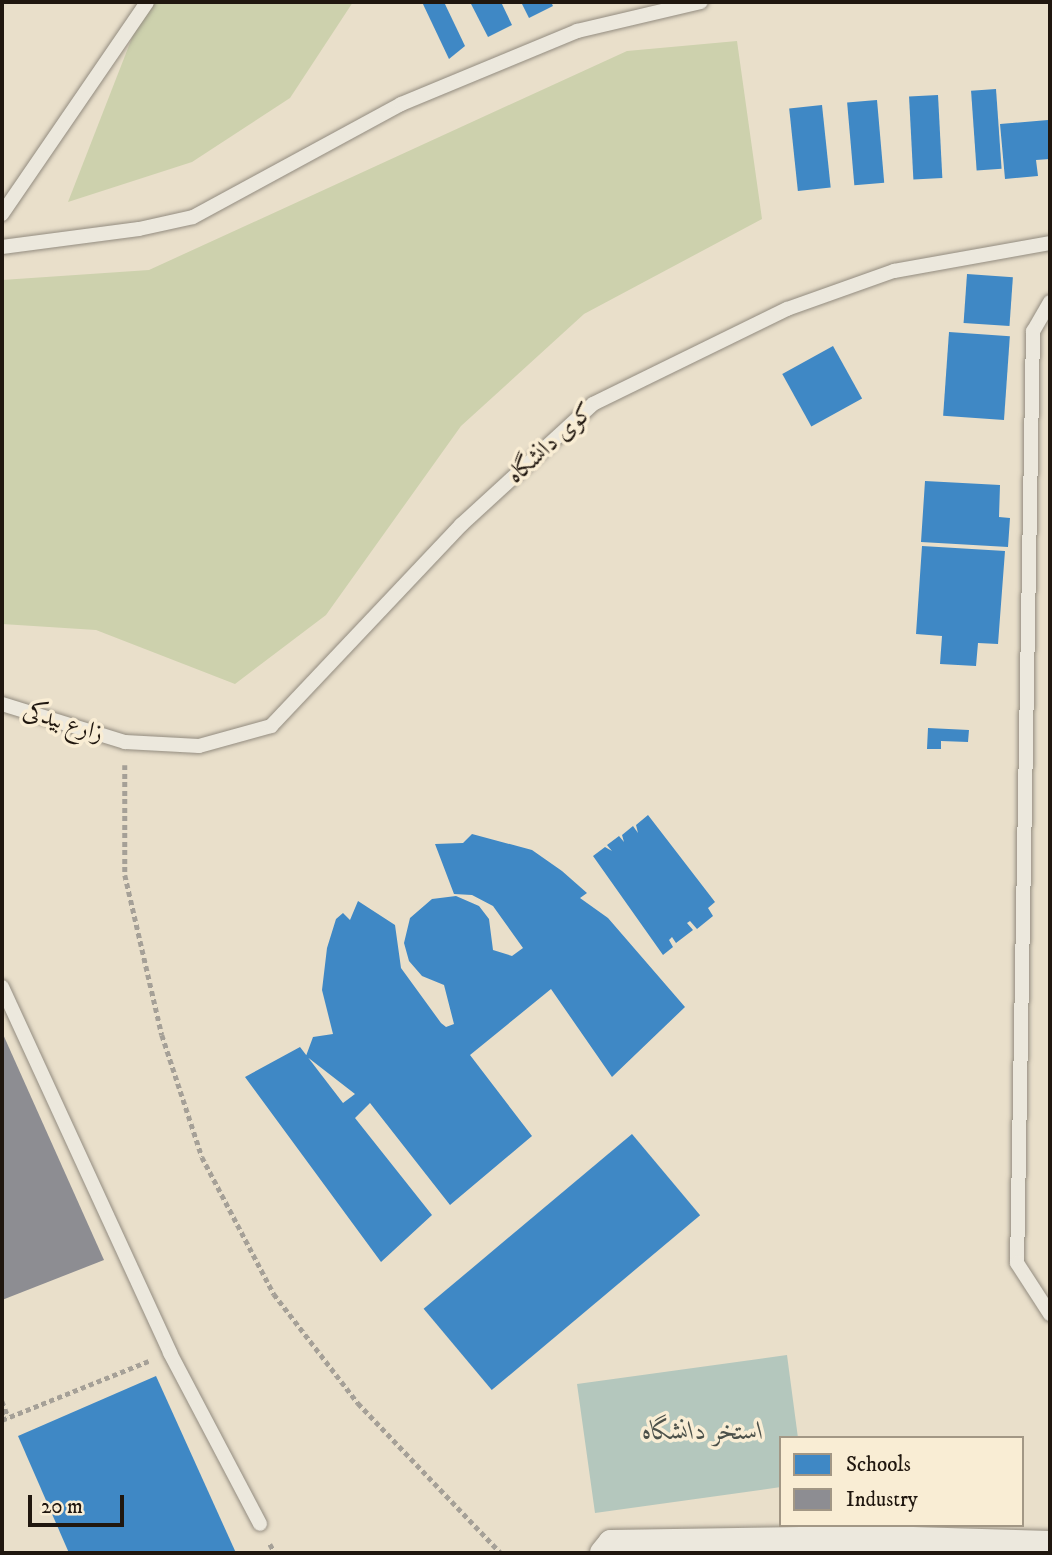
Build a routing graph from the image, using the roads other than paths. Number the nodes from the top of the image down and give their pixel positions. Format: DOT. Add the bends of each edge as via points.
graph roads {
  1 [pos="147,2"];
  2 [pos="701,2"];
  3 [pos="2,214"];
  4 [pos="1050,243"];
  5 [pos="2,247"];
  6 [pos="1050,302"];
  7 [pos="2,704"];
  8 [pos="125,742"];
  9 [pos="2,986"];
  10 [pos="1050,1314"];
  11 [pos="260,1524"];
  12 [pos="1050,1544"];
  13 [pos="880,1546"];
  14 [pos="603,1553"];
  1 -- 3 [label="lane"];
  2 -- 5 [label="lane" via="577,31 401,104 193,217"];
  4 -- 8 [label="lane, کوی دانشگاه" via="894,271 787,309 593,404 461,525 271,726 199,746"];
  6 -- 10 [label="lane" via="1033,331 1017,1263"];
  7 -- 8 [label="lane, زارع بیدکی"];
  9 -- 11 [label="lane" via="170,1353"];
  12 -- 13 [label="street"];
  13 -- 14 [label="street" via="611,1543"];
}
